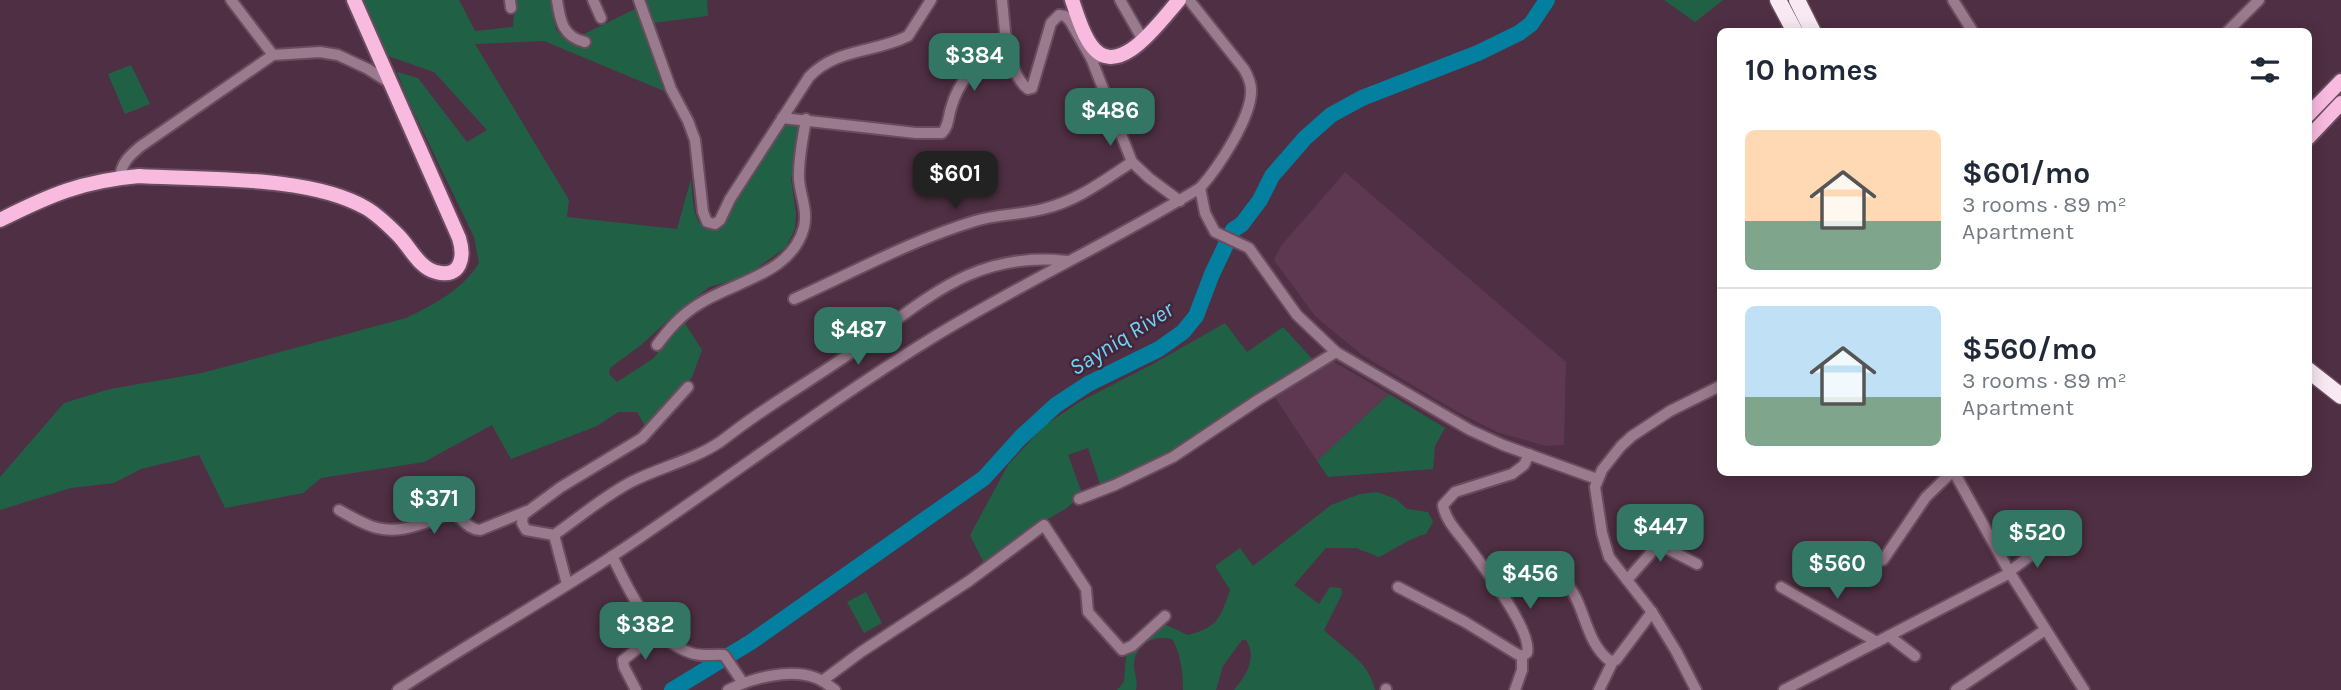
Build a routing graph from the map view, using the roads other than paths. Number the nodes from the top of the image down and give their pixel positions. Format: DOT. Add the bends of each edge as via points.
graph roads {
  1 [pos="231,0"];
  2 [pos="354,0"];
  3 [pos="557,0"];
  4 [pos="593,0"];
  5 [pos="639,0"];
  6 [pos="931,0"];
  7 [pos="1002,0"];
  8 [pos="1072,0"];
  9 [pos="1120,0"];
  10 [pos="1179,0"];
  11 [pos="1189,0"];
  12 [pos="1779,0"];
  13 [pos="1797,0"];
  14 [pos="1953,0"];
  15 [pos="2259,0"];
  16 [pos="601,18"];
  17 [pos="1793,28"];
  18 [pos="1811,28"];
  19 [pos="1970,28"];
  20 [pos="2231,28"];
  21 [pos="1143,40"];
  22 [pos="585,42"];
  23 [pos="1006,42"];
  24 [pos="272,55"];
  25 [pos="1107,57"];
  26 [pos="1091,58"];
  27 [pos="2341,81"];
  28 [pos="390,83"];
  29 [pos="2341,103"];
  30 [pos="2312,111"];
  31 [pos="782,118"];
  32 [pos="806,120"];
  33 [pos="2312,134"];
  34 [pos="1132,162"];
  35 [pos="120,178"];
  36 [pos="1200,188"];
  37 [pos="1180,201"];
  38 [pos="0,219"];
  39 [pos="1068,261"];
  40 [pos="794,299"];
  41 [pos="657,345"];
  42 [pos="1336,352"];
  43 [pos="2312,373"];
  44 [pos="688,387"];
  45 [pos="1717,388"];
  46 [pos="2341,396"];
  47 [pos="1529,454"];
  48 [pos="1949,476"];
  49 [pos="1955,476"];
  50 [pos="1597,479"];
  51 [pos="1079,499"];
  52 [pos="339,510"];
  53 [pos="527,511"];
  54 [pos="2070,531"];
  55 [pos="554,535"];
  56 [pos="612,556"];
  57 [pos="1883,560"];
  58 [pos="1697,564"];
  59 [pos="2010,572"];
  60 [pos="1627,580"];
  61 [pos="1566,583"];
  62 [pos="567,584"];
  63 [pos="1398,587"];
  64 [pos="1781,587"];
  65 [pos="1651,611"];
  66 [pos="1165,616"];
  67 [pos="2045,630"];
  68 [pos="659,632"];
  69 [pos="1889,636"];
  70 [pos="1877,642"];
  71 [pos="1522,656"];
  72 [pos="1915,656"];
  73 [pos="1612,661"];
  74 [pos="822,681"];
  75 [pos="743,683"];
  76 [pos="398,690"];
  77 [pos="636,690"];
  78 [pos="728,690"];
  79 [pos="835,690"];
  80 [pos="1515,690"];
  81 [pos="1598,690"];
  82 [pos="1696,690"];
  83 [pos="1784,690"];
  84 [pos="1956,690"];
  85 [pos="2084,690"];
  1 -- 24 [label="street"];
  2 -- 28 [label="main road"];
  3 -- 22 [label="street" via="565,31"];
  4 -- 16 [label="street"];
  5 -- 31 [label="street" via="671,89 692,129 701,202 711,224 718,223"];
  6 -- 31 [label="street" via="908,36 823,63"];
  7 -- 23 [label="street"];
  8 -- 25 [label="main road" via="1092,47"];
  9 -- 21 [label="street"];
  10 -- 21 [label="main road"];
  11 -- 36 [label="street" via="1244,69 1251,91 1235,136"];
  12 -- 17 [label="highway"];
  13 -- 18 [label="highway"];
  14 -- 19 [label="street"];
  15 -- 20 [label="street"];
  21 -- 25 [label="main road" via="1123,55"];
  23 -- 26 [label="street" via="1015,70 1029,90 1038,75 1055,16 1068,18"];
  23 -- 32 [label="street" via="988,53 963,80 942,133"];
  24 -- 28 [label="street" via="338,55"];
  24 -- 35 [label="street" via="141,146 127,159"];
  25 -- 26 [label="street"];
  26 -- 34 [label="street"];
  27 -- 30 [label="main road"];
  28 -- 35 [label="main road" via="459,239 462,261 453,271 428,269 382,219 336,194 245,181"];
  29 -- 33 [label="main road"];
  31 -- 32 [label="street"];
  32 -- 41 [label="street" via="799,172 806,219 794,249 763,273 681,316"];
  34 -- 37 [label="street"];
  34 -- 40 [label="street" via="1060,205 977,220 894,251"];
  35 -- 38 [label="main road" via="75,186"];
  36 -- 37 [label="street"];
  36 -- 42 [label="street" via="1210,223 1220,236 1249,248 1297,315"];
  37 -- 39 [label="street"];
  39 -- 55 [label="street" via="1008,263 958,278 718,444 634,480"];
  39 -- 56 [label="street" via="891,364"];
  42 -- 47 [label="street" via="1470,430"];
  42 -- 51 [label="street" via="1173,457"];
  43 -- 46 [label="highway"];
  44 -- 53 [label="street" via="642,438"];
  45 -- 50 [label="street" via="1647,424 1620,446"];
  47 -- 50 [label="street"];
  47 -- 71 [label="street" via="1512,474 1455,492 1443,505 1521,627 1529,649"];
  48 -- 57 [label="street" via="1926,497"];
  49 -- 59 [label="street"];
  50 -- 60 [label="street" via="1595,497 1605,547"];
  52 -- 53 [label="street" via="376,529 393,531 449,512 480,530"];
  53 -- 55 [label="street" via="521,518 526,530"];
  54 -- 59 [label="street" via="2057,523 2046,544"];
  55 -- 62 [label="street"];
  56 -- 62 [label="street"];
  56 -- 68 [label="street" via="632,596"];
  58 -- 60 [label="street" via="1657,546"];
  59 -- 67 [label="street"];
  59 -- 69 [label="street"];
  60 -- 65 [label="street"];
  61 -- 73 [label="street" via="1591,637"];
  62 -- 76 [label="street"];
  63 -- 71 [label="street"];
  64 -- 70 [label="street"];
  65 -- 73 [label="street"];
  65 -- 82 [label="street"];
  66 -- 74 [label="street" via="1122,650 1088,612 1086,589 1044,525"];
  67 -- 84 [label="street"];
  67 -- 85 [label="street"];
  68 -- 75 [label="street" via="691,653 724,655"];
  68 -- 77 [label="street" via="623,660"];
  69 -- 70 [label="street"];
  69 -- 72 [label="street"];
  70 -- 83 [label="street"];
  71 -- 80 [label="street"];
  73 -- 81 [label="street"];
  74 -- 75 [label="street" via="795,674"];
  74 -- 79 [label="street"];
  75 -- 78 [label="street"];
}
